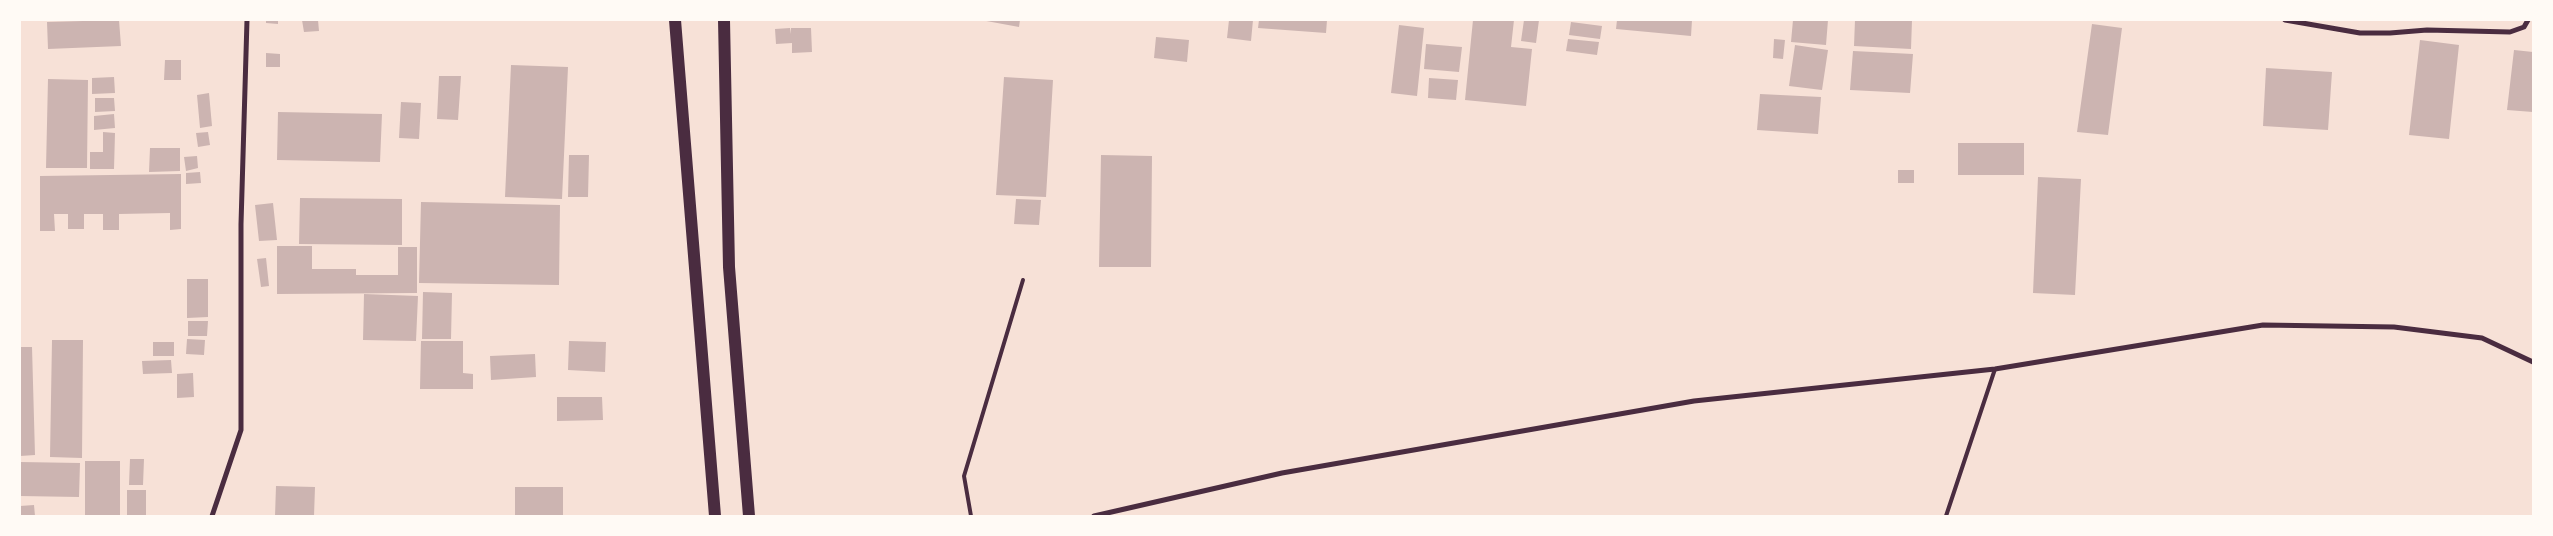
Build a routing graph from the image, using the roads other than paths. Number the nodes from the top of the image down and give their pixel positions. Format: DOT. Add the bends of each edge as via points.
graph roads {
  1 [pos="247,20"];
  2 [pos="674,20"];
  3 [pos="724,20"];
  4 [pos="2285,20"];
  5 [pos="2528,20"];
  6 [pos="1023,280"];
  7 [pos="2533,362"];
  8 [pos="1995,369"];
  9 [pos="212,516"];
  10 [pos="714,516"];
  11 [pos="749,516"];
  12 [pos="971,516"];
  13 [pos="1094,516"];
  14 [pos="1946,516"];
  1 -- 9 [label="street" via="241,224 241,430"];
  2 -- 10 [label="main road"];
  3 -- 11 [label="main road" via="730,267"];
  4 -- 5 [label="street" via="2360,32 2390,33 2427,30 2510,32 2524,27"];
  6 -- 12 [label="lane" via="964,476"];
  7 -- 8 [label="street" via="2482,338 2394,327 2263,325"];
  8 -- 13 [label="street" via="1694,401 1282,473"];
  8 -- 14 [label="lane"];
}
